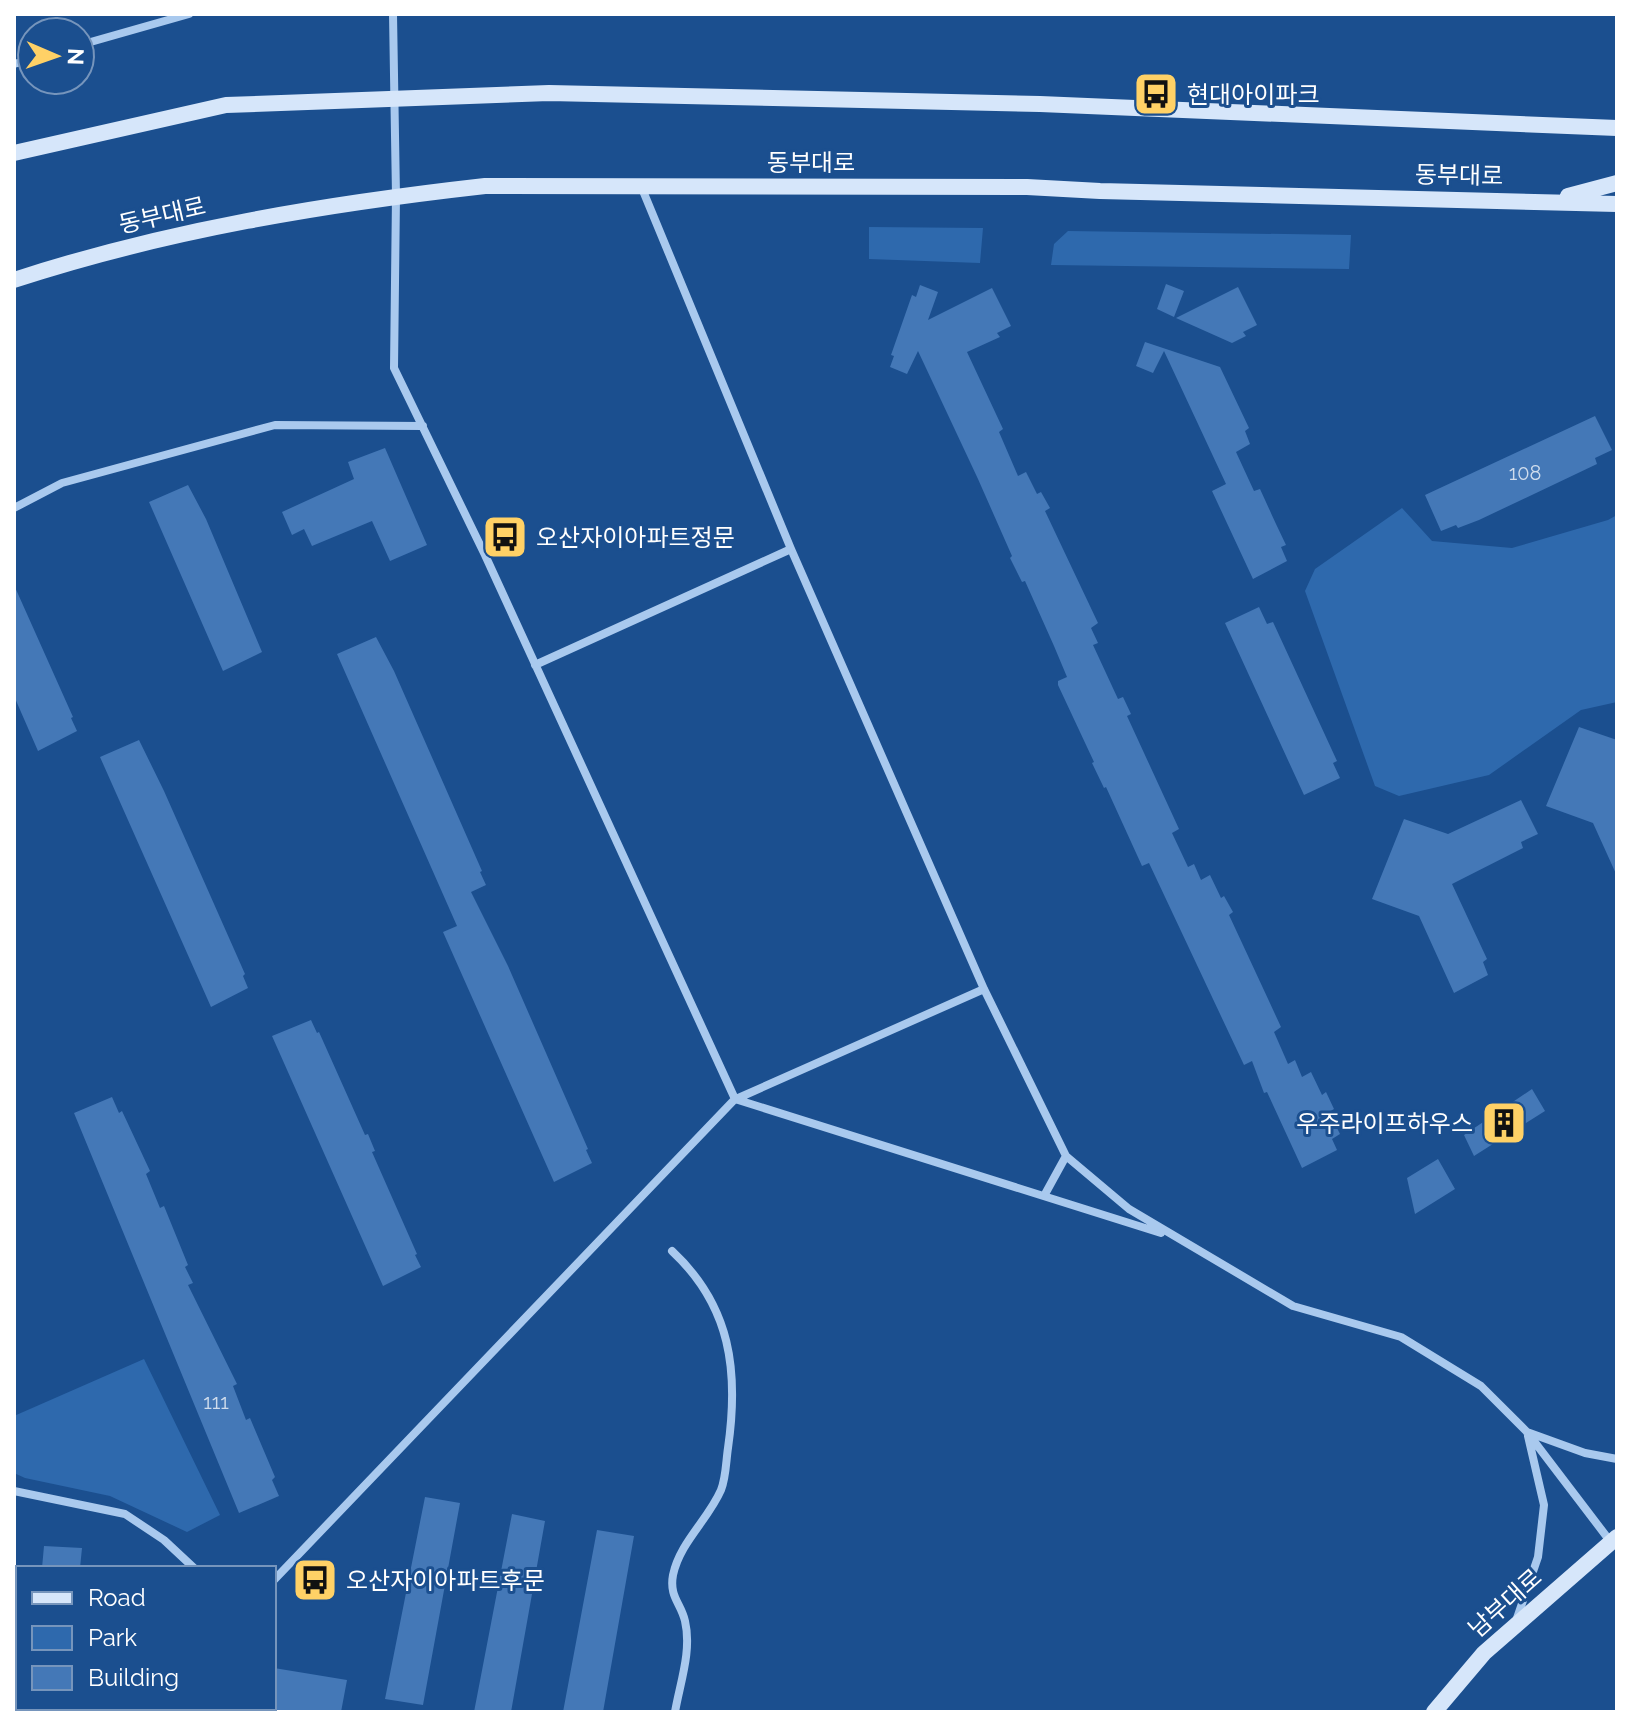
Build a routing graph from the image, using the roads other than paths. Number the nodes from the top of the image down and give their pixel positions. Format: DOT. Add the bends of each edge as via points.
graph roads {
  1 [pos="189,14"];
  2 [pos="393,14"];
  3 [pos="96,40"];
  4 [pos="395,99"];
  5 [pos="1617,128"];
  6 [pos="14,153"];
  7 [pos="1617,183"];
  8 [pos="641,186"];
  9 [pos="396,196"];
  10 [pos="1550,200"];
  11 [pos="1617,204"];
  12 [pos="14,280"];
  13 [pos="423,426"];
  14 [pos="14,508"];
  15 [pos="791,549"];
  16 [pos="535,665"];
  17 [pos="984,989"];
  18 [pos="735,1099"];
  19 [pos="1066,1156"];
  20 [pos="1044,1196"];
  21 [pos="1177,1238"];
  22 [pos="672,1251"];
  23 [pos="1527,1432"];
  24 [pos="1617,1459"];
  25 [pos="14,1491"];
  26 [pos="1614,1539"];
  27 [pos="192,1566"];
  28 [pos="276,1578"];
  29 [pos="1515,1626"];
  30 [pos="675,1712"];
  31 [pos="1434,1712"];
  1 -- 3 [label="street"];
  2 -- 4 [label="street"];
  4 -- 5 [label="main road" via="549,93 945,102"];
  4 -- 6 [label="main road" via="226,105"];
  4 -- 9 [label="street"];
  7 -- 10 [label="main road"];
  8 -- 9 [label="main road, 동부대로" via="485,186"];
  8 -- 10 [label="main road, 동부대로" via="1027,187"];
  8 -- 15 [label="street"];
  9 -- 12 [label="main road, 동부대로" via="185,232"];
  9 -- 13 [label="street" via="394,368"];
  10 -- 11 [label="main road, 동부대로"];
  13 -- 14 [label="street" via="275,425 62,483"];
  13 -- 16 [label="street"];
  15 -- 16 [label="street"];
  15 -- 17 [label="street"];
  16 -- 18 [label="street"];
  17 -- 18 [label="street"];
  17 -- 19 [label="street"];
  18 -- 20 [label="street"];
  18 -- 28 [label="street"];
  19 -- 20 [label="street"];
  19 -- 21 [label="street" via="1129,1209"];
  20 -- 21 [label="street"];
  21 -- 23 [label="street" via="1293,1306 1401,1337 1481,1386"];
  22 -- 30 [label="street" via="692,1270 718,1311 731,1359 722,1488 684,1545 673,1575 672,1597 685,1620 687,1651"];
  23 -- 24 [label="street"];
  23 -- 26 [label="street"];
  23 -- 29 [label="street" via="1544,1505 1538,1557"];
  25 -- 27 [label="street" via="125,1514"];
  26 -- 29 [label="main road, 남부대로"];
  29 -- 31 [label="main road, 남부대로" via="1484,1653"];
}
